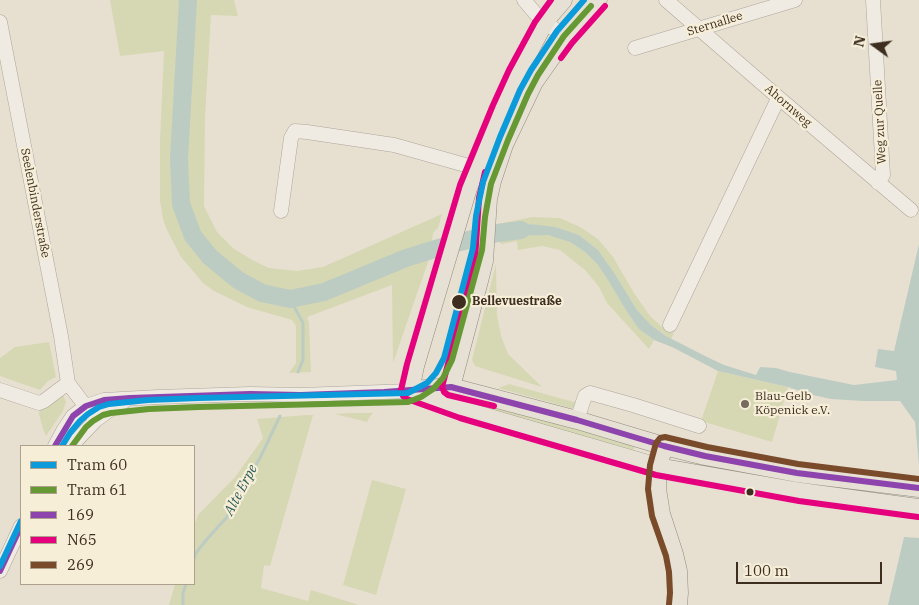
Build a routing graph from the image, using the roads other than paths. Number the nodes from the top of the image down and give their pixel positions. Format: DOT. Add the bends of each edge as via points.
graph roads {
  1 [pos="524,0"];
  2 [pos="563,0"];
  3 [pos="598,0"];
  4 [pos="666,0"];
  5 [pos="795,0"];
  6 [pos="872,0"];
  7 [pos="0,22"];
  8 [pos="545,22"];
  9 [pos="699,29"];
  10 [pos="565,38"];
  11 [pos="635,48"];
  12 [pos="779,98"];
  13 [pos="476,168"];
  14 [pos="878,183"];
  15 [pos="911,210"];
  16 [pos="281,211"];
  17 [pos="670,324"];
  18 [pos="68,383"];
  19 [pos="450,387"];
  20 [pos="0,390"];
  21 [pos="410,391"];
  22 [pos="130,398"];
  23 [pos="438,401"];
  24 [pos="86,406"];
  25 [pos="96,420"];
  26 [pos="577,420"];
  27 [pos="699,426"];
  28 [pos="56,445"];
  29 [pos="72,445"];
  30 [pos="664,446"];
  31 [pos="658,467"];
  32 [pos="919,488"];
  33 [pos="919,508"];
  34 [pos="20,528"];
  35 [pos="0,571"];
  36 [pos="678,605"];
  1 -- 8 [label="street"];
  2 -- 8 [label="main road"];
  3 -- 10 [label="main road"];
  4 -- 9 [label="street, Ahornweg"];
  5 -- 9 [label="street, Sternallee"];
  6 -- 14 [label="street, Weg zur Quelle" via="883,175"];
  7 -- 18 [label="street, Seelenbinderstraße"];
  8 -- 10 [label="street"];
  8 -- 13 [label="main road" via="516,74"];
  9 -- 11 [label="street, Sternallee"];
  9 -- 12 [label="street, Ahornweg"];
  10 -- 19 [label="main road" via="534,82 504,145 492,181 484,261"];
  12 -- 14 [label="street, Ahornweg"];
  12 -- 17 [label="street"];
  13 -- 16 [label="street" via="394,145 295,131 291,138"];
  13 -- 21 [label="main road"];
  14 -- 15 [label="street, Ahornweg"];
  18 -- 20 [label="street" via="39,403"];
  18 -- 24 [label="street"];
  19 -- 21 [label="main road"];
  19 -- 23 [label="main road"];
  19 -- 26 [label="main road"];
  21 -- 22 [label="street"];
  21 -- 23 [label="main road"];
  22 -- 24 [label="street" via="104,400"];
  22 -- 25 [label="street"];
  23 -- 31 [label="main road"];
  24 -- 25 [label="street"];
  24 -- 28 [label="street" via="73,416"];
  25 -- 29 [label="street"];
  26 -- 27 [label="street" via="585,396 590,393"];
  26 -- 30 [label="main road"];
  30 -- 31 [label="main road"];
  30 -- 32 [label="main road" via="797,473"];
  31 -- 33 [label="main road" via="801,492"];
  31 -- 36 [label="main road" via="661,514 678,571"];
  34 -- 35 [label="street"];
}
